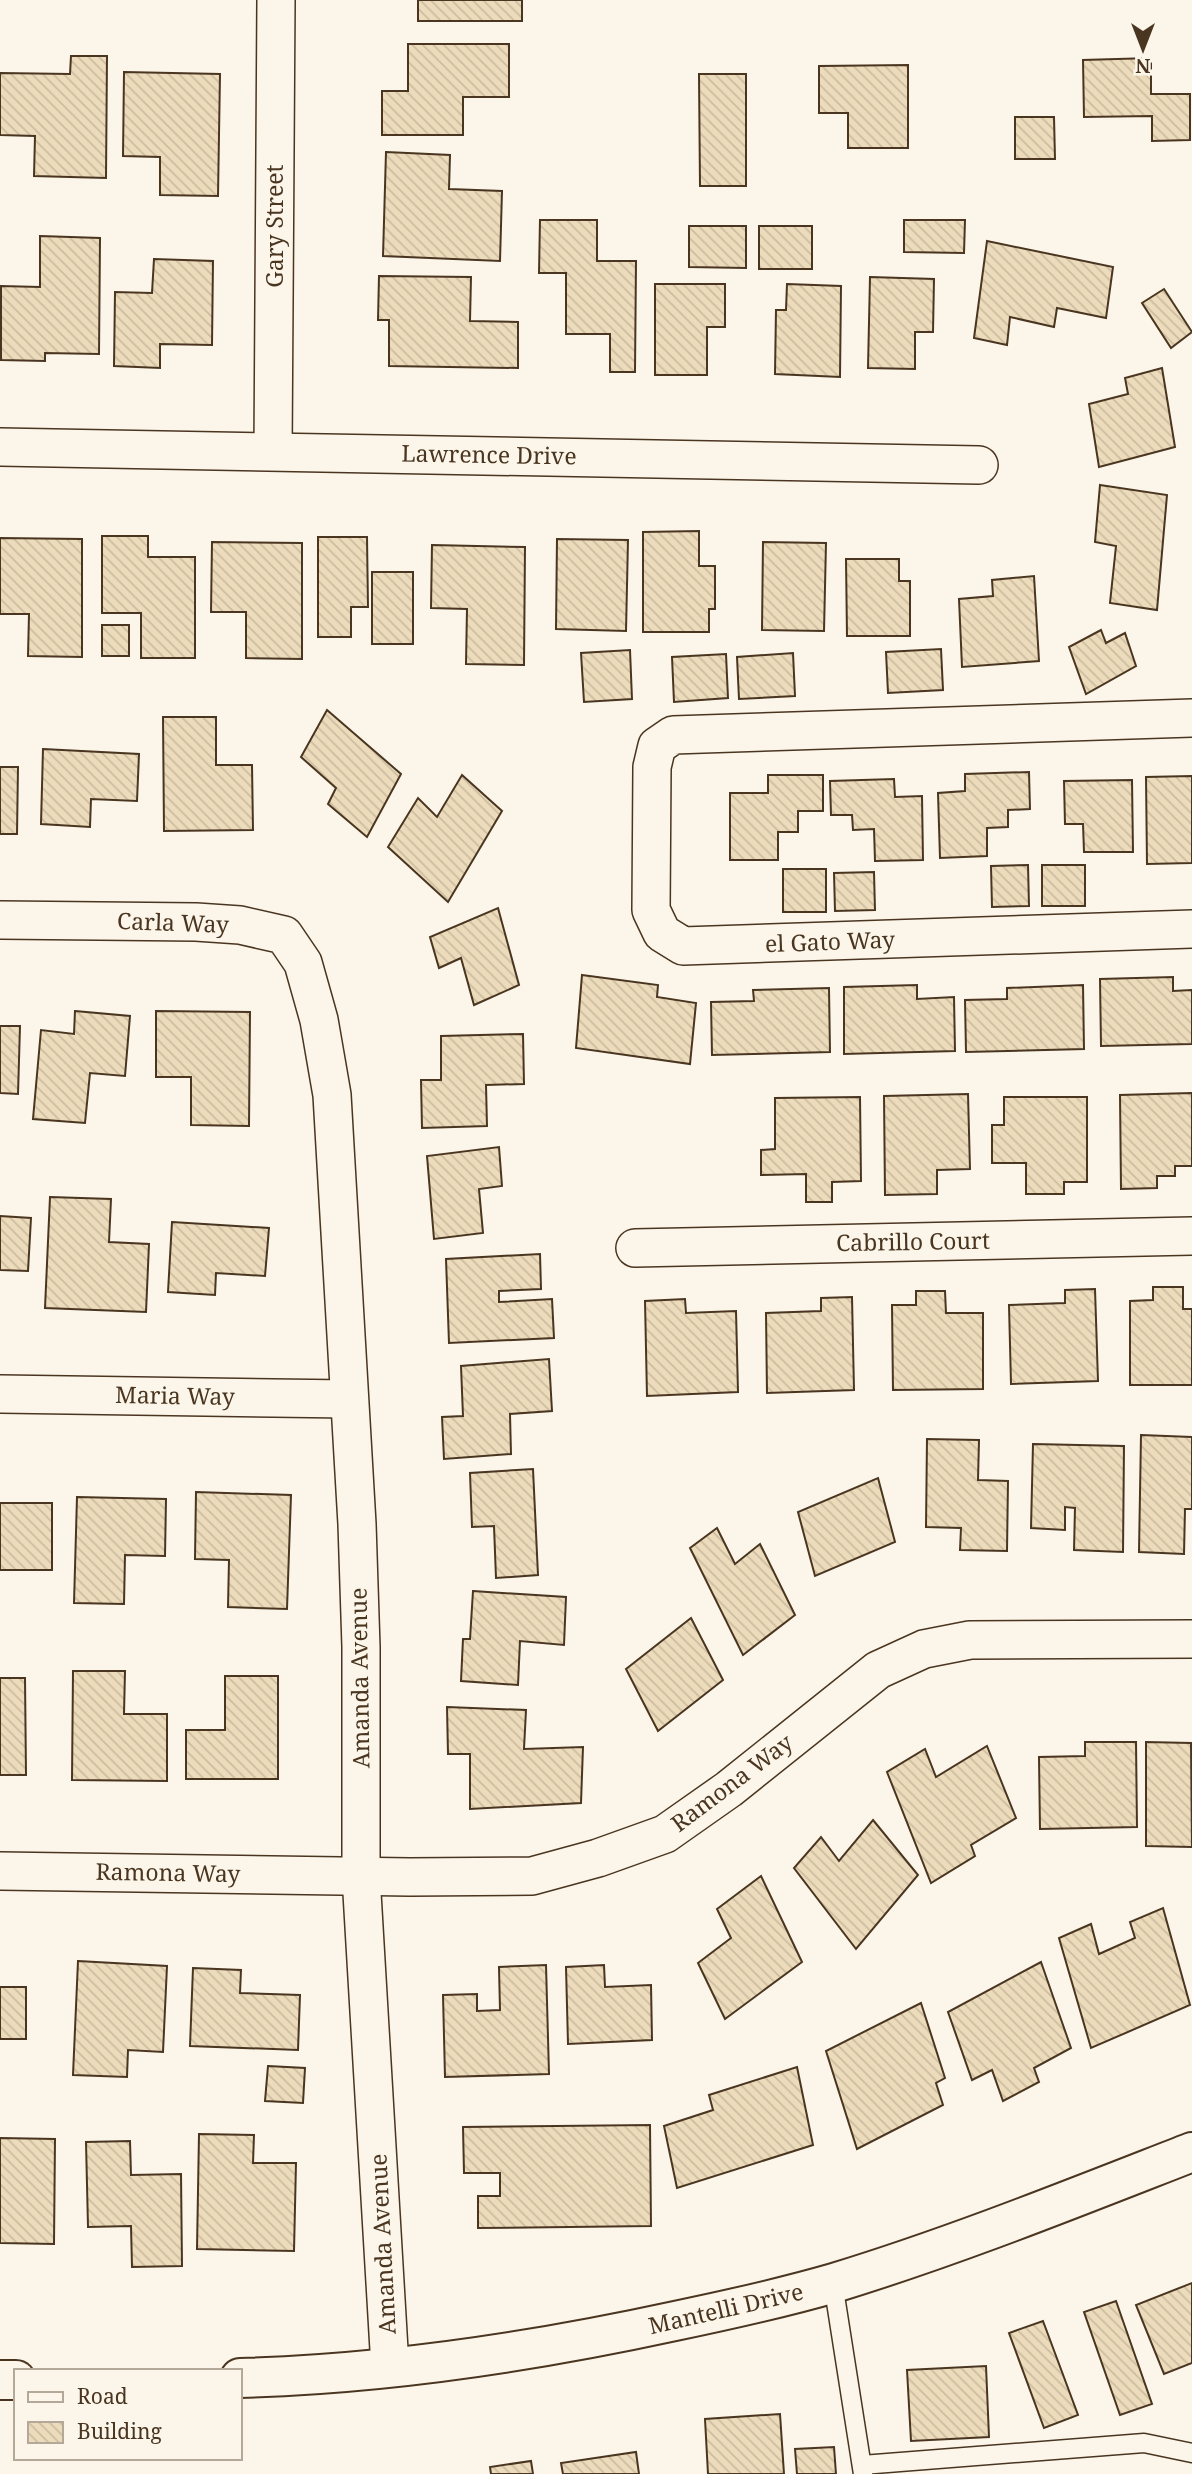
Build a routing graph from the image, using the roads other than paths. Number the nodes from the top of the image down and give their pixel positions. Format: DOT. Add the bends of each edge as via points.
graph roads {
  1 [pos="276,0"];
  2 [pos="0,447"];
  3 [pos="273,451"];
  4 [pos="979,465"];
  5 [pos="1192,718"];
  6 [pos="0,919"];
  7 [pos="1192,929"];
  8 [pos="310,990"];
  9 [pos="1192,1236"];
  10 [pos="635,1248"];
  11 [pos="0,1394"];
  12 [pos="349,1399"];
  13 [pos="1192,1639"];
  14 [pos="0,1871"];
  15 [pos="361,1876"];
  16 [pos="1192,2152"];
  17 [pos="834,2283"];
  18 [pos="390,2367"];
  19 [pos="242,2378"];
  20 [pos="1192,2453"];
  21 [pos="863,2470"];
  1 -- 3 [label="street, Gary Street"];
  2 -- 3 [label="street, Lawrence Drive"];
  3 -- 4 [label="street, Lawrence Drive"];
  5 -- 7 [label="street, el Gato Way" via="673,735 657,746 652,767 651,910 662,933 683,946"];
  6 -- 8 [label="street, Carla Way" via="196,922 284,935 303,963"];
  8 -- 12 [label="street, Amanda Avenue" via="332,1095"];
  9 -- 10 [label="street, Cabrillo Court"];
  11 -- 12 [label="street, Maria Way"];
  12 -- 15 [label="street, Amanda Avenue" via="358,1524"];
  13 -- 15 [label="street, Ramona Way" via="970,1640 924,1649 878,1670 665,1834 532,1876"];
  14 -- 15 [label="street, Ramona Way"];
  15 -- 18 [label="street, Amanda Avenue"];
  16 -- 17 [label="street, Mantelli Drive"];
  17 -- 18 [label="street, Mantelli Drive" via="623,2333"];
  17 -- 21 [label="lane"];
  18 -- 19 [label="street, Mantelli Drive"];
  20 -- 21 [label="lane" via="1144,2443"];
}
